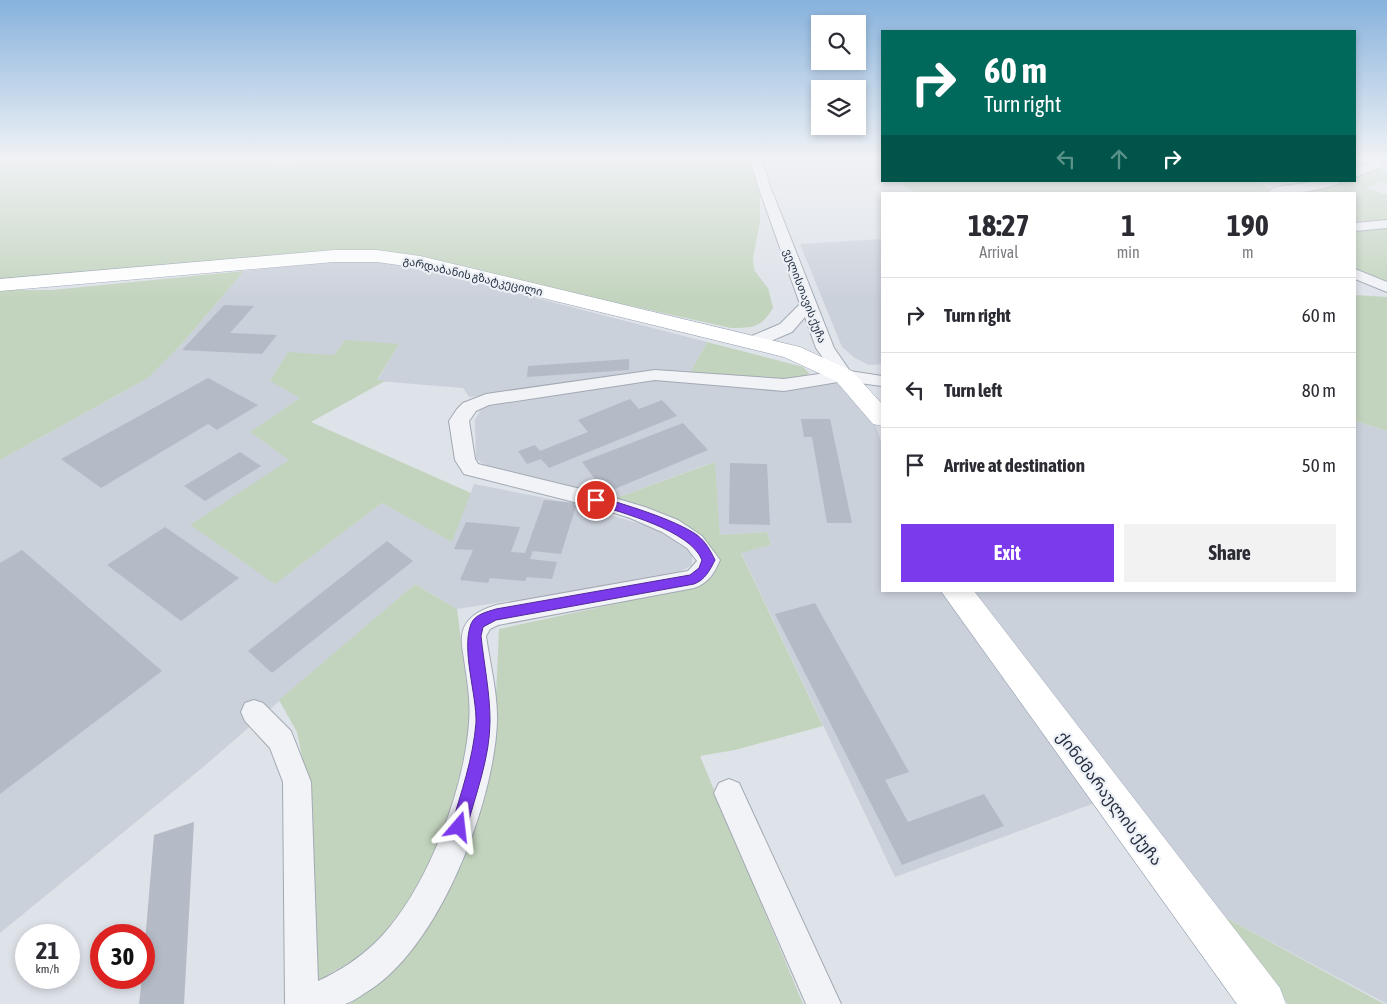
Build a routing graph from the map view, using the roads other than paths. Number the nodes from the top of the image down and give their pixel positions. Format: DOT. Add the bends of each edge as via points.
graph roads {
  1 [pos="771,206"];
  2 [pos="1387,224"];
  3 [pos="1356,227"];
  4 [pos="1356,274"];
  5 [pos="0,286"];
  6 [pos="1387,287"];
  7 [pos="1356,290"];
  8 [pos="1387,292"];
  9 [pos="808,306"];
  10 [pos="753,342"];
  11 [pos="844,376"];
  12 [pos="881,381"];
  13 [pos="881,417"];
  14 [pos="957,592"];
  15 [pos="254,712"];
  16 [pos="730,793"];
  17 [pos="302,1004"];
  18 [pos="308,1004"];
  19 [pos="824,1004"];
  20 [pos="1264,1004"];
  1 -- 9 [label="street, ველისთავის ქუჩა"];
  2 -- 3 [label="street"];
  4 -- 6 [label="street"];
  5 -- 10 [label="main road, გარდაბანის გზატკეცილი" via="334,256 377,256 420,262"];
  7 -- 8 [label="street"];
  9 -- 10 [label="street" via="786,328"];
  9 -- 11 [label="street, ველისთავის ქუჩა" via="825,348"];
  10 -- 11 [label="main road, გარდაბანის გზატკეცილი" via="792,352"];
  11 -- 12 [label="street"];
  11 -- 13 [label="main road, ველისთავის ქუჩა"];
  11 -- 18 [label="street" via="784,385 654,375 486,400 475,403 461,415 459,421 465,460 471,469 581,495 658,522 692,538 704,550 708,560 704,570 694,579 496,614 478,624 474,636 483,720 482,740 450,857 417,916 389,954 365,975"];
  14 -- 20 [label="main road, ქინძმარაულის ქუჩა"];
  15 -- 17 [label="street" via="281,740 297,782"];
  16 -- 19 [label="street"];
}
